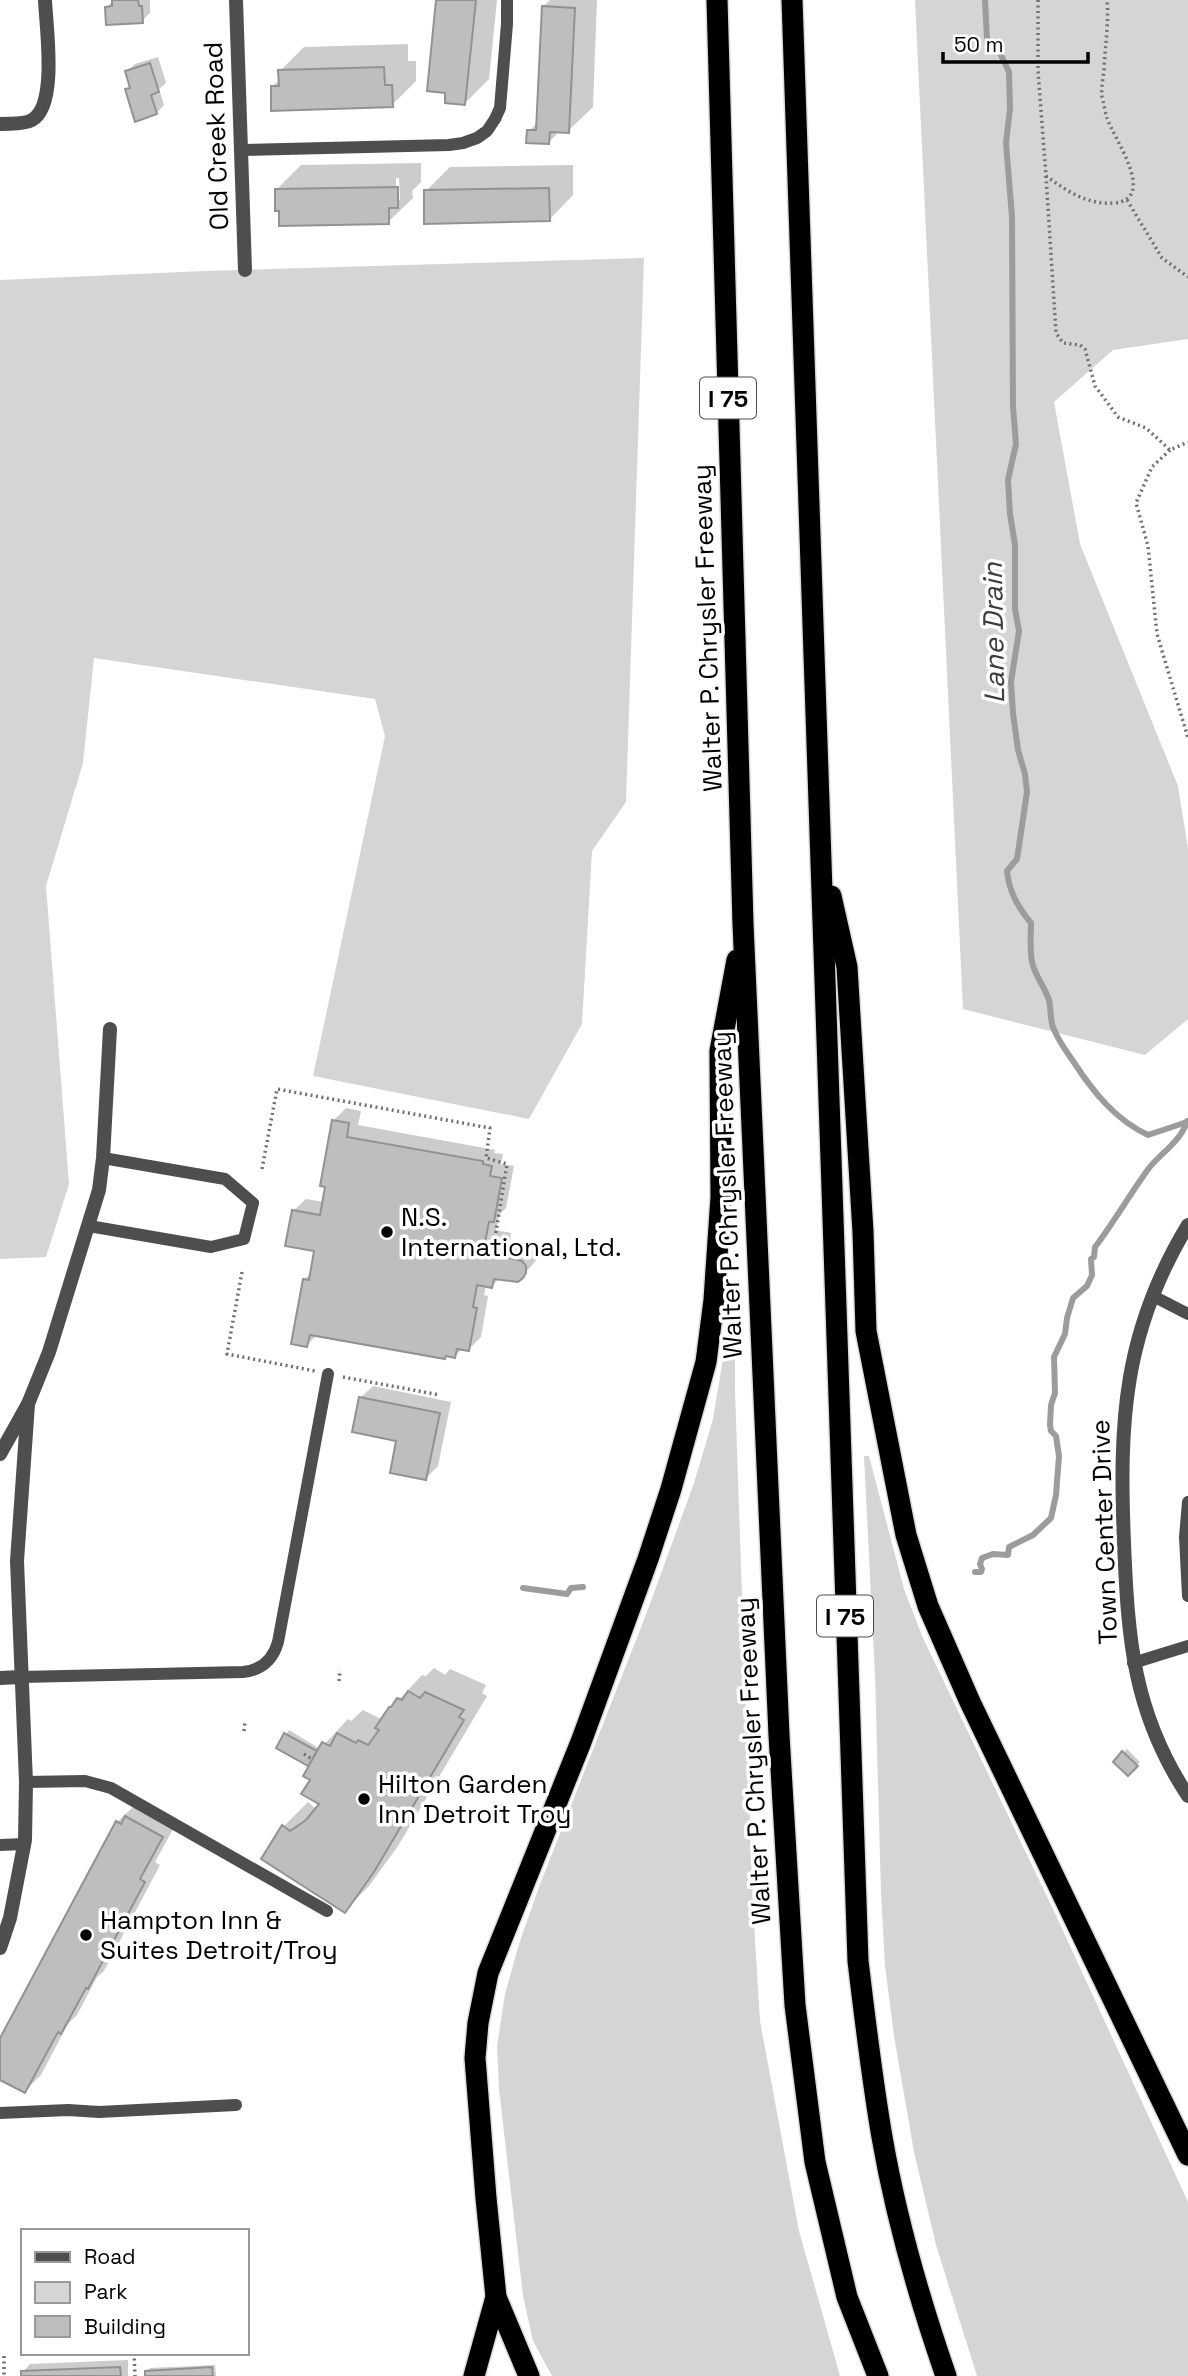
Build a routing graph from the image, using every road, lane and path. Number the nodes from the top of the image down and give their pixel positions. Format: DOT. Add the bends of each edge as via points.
graph roads {
  1 [pos="46,0"];
  2 [pos="236,0"];
  3 [pos="507,0"];
  4 [pos="717,0"];
  5 [pos="792,0"];
  6 [pos="1038,0"];
  7 [pos="1107,0"];
  8 [pos="0,124"];
  9 [pos="241,150"];
  10 [pos="1046,176"];
  11 [pos="1127,200"];
  12 [pos="245,270"];
  13 [pos="1188,277"];
  14 [pos="1188,442"];
  15 [pos="1170,450"];
  16 [pos="1188,738"];
  17 [pos="820,847"];
  18 [pos="743,924"];
  19 [pos="110,1029"];
  20 [pos="103,1158"];
  21 [pos="262,1168"];
  22 [pos="89,1226"];
  23 [pos="1188,1226"];
  24 [pos="494,1244"];
  25 [pos="242,1272"];
  26 [pos="1153,1296"];
  27 [pos="1187,1312"];
  28 [pos="328,1374"];
  29 [pos="440,1395"];
  30 [pos="28,1405"];
  31 [pos="0,1454"];
  32 [pos="1188,1502"];
  33 [pos="1188,1596"];
  34 [pos="1188,1646"];
  35 [pos="1133,1662"];
  36 [pos="340,1670"];
  37 [pos="20,1677"];
  38 [pos="0,1678"];
  39 [pos="340,1681"];
  40 [pos="244,1721"];
  41 [pos="244,1731"];
  42 [pos="304,1754"];
  43 [pos="312,1759"];
  44 [pos="26,1782"];
  45 [pos="1188,1796"];
  46 [pos="0,1844"];
  47 [pos="24,1844"];
  48 [pos="327,1911"];
  49 [pos="0,1948"];
  50 [pos="236,2105"];
  51 [pos="0,2113"];
  52 [pos="1188,2155"];
  53 [pos="496,2297"];
  54 [pos="134,2355"];
  55 [pos="4,2356"];
  56 [pos="4,2376"];
  57 [pos="135,2376"];
  58 [pos="474,2376"];
  59 [pos="529,2376"];
  60 [pos="878,2376"];
  61 [pos="946,2376"];
  1 -- 8 [label="street" via="48,84 42,110 31,121"];
  2 -- 9 [label="street, Old Creek Road"];
  3 -- 9 [label="lane" via="500,108 487,131 477,138 449,145"];
  4 -- 18 [label="highway, Walter P. Chrysler Freeway / I 75"];
  5 -- 17 [label="highway, I 75"];
  6 -- 10 [label="path"];
  7 -- 11 [label="path" via="1102,94 1107,117 1133,173 1132,194"];
  9 -- 12 [label="street, Old Creek Road"];
  10 -- 11 [label="path" via="1084,199 1099,203"];
  10 -- 15 [label="path" via="1056,333 1063,343 1085,349 1095,386 1118,417 1146,428"];
  11 -- 13 [label="path" via="1162,258"];
  14 -- 15 [label="path"];
  15 -- 16 [label="path" via="1152,467 1136,503 1148,546 1157,634"];
  17 -- 52 [label="highway" via="847,967 866,1331 906,1535 928,1606 970,1702"];
  17 -- 61 [label="highway, I 75" via="858,1961 883,2140 902,2230"];
  18 -- 53 [label="highway" via="720,1051 721,1197 706,1362 644,1572 488,1973 478,2023 475,2058"];
  18 -- 60 [label="highway, Walter P. Chrysler Freeway / I 75" via="795,2005 815,2162 847,2297"];
  19 -- 20 [label="street"];
  20 -- 22 [label="street"];
  20 -- 22 [label="lane" via="225,1179 253,1203 244,1238 211,1247"];
  21 -- 24 [label="path" via="277,1089 490,1128 486,1158 507,1164"];
  22 -- 30 [label="street"];
  23 -- 26 [label="street, Town Center Drive"];
  25 -- 28 [label="path" via="227,1354"];
  26 -- 27 [label="lane"];
  26 -- 35 [label="street, Town Center Drive" via="1133,1357 1122,1434 1126,1607"];
  28 -- 29 [label="path"];
  28 -- 37 [label="lane" via="278,1642 266,1663 243,1672"];
  30 -- 31 [label="street"];
  30 -- 37 [label="street" via="17,1561"];
  32 -- 33 [label="lane"];
  34 -- 35 [label="lane"];
  35 -- 45 [label="street, Town Center Drive" via="1157,1741"];
  36 -- 39 [label="path"];
  37 -- 38 [label="street"];
  37 -- 44 [label="street"];
  40 -- 41 [label="path"];
  42 -- 43 [label="path"];
  44 -- 47 [label="street"];
  44 -- 48 [label="lane" via="85,1781 111,1788"];
  46 -- 47 [label="lane"];
  47 -- 49 [label="street"];
  50 -- 51 [label="lane"];
  53 -- 58 [label="highway"];
  53 -- 59 [label="highway"];
  54 -- 57 [label="path"];
  55 -- 56 [label="path"];
}
